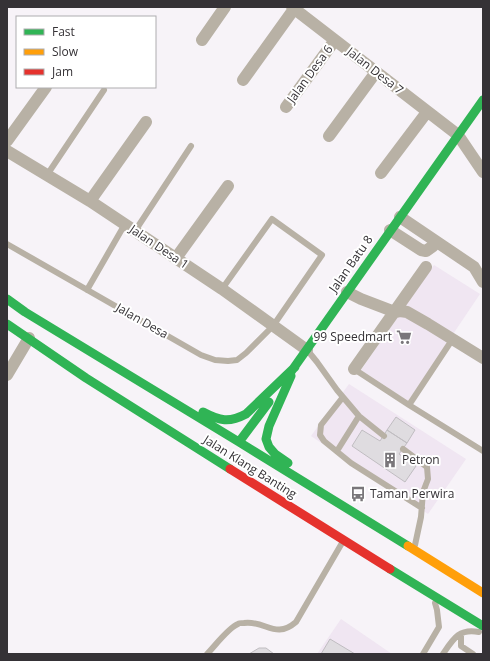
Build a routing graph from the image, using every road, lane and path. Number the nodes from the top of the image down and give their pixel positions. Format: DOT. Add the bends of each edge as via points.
graph roads {
  1 [pos="225,7"];
  2 [pos="293,8"];
  3 [pos="202,40"];
  4 [pos="335,40"];
  5 [pos="376,72"];
  6 [pos="243,80"];
  7 [pos="45,88"];
  8 [pos="104,90"];
  9 [pos="483,100"];
  10 [pos="286,107"];
  11 [pos="427,112"];
  12 [pos="146,122"];
  13 [pos="458,135"];
  14 [pos="329,136"];
  15 [pos="7,141"];
  16 [pos="191,146"];
  17 [pos="7,151"];
  18 [pos="483,172"];
  19 [pos="382,173"];
  20 [pos="46,175"];
  21 [pos="228,186"];
  22 [pos="90,201"];
  23 [pos="400,217"];
  24 [pos="130,228"];
  25 [pos="390,230"];
  26 [pos="435,241"];
  27 [pos="7,244"];
  28 [pos="176,258"];
  29 [pos="426,267"];
  30 [pos="483,282"];
  31 [pos="222,289"];
  32 [pos="87,290"];
  33 [pos="346,292"];
  34 [pos="7,299"];
  35 [pos="395,312"];
  36 [pos="7,324"];
  37 [pos="273,326"];
  38 [pos="29,338"];
  39 [pos="452,340"];
  40 [pos="307,350"];
  41 [pos="91,352"];
  42 [pos="483,358"];
  43 [pos="295,367"];
  44 [pos="354,369"];
  45 [pos="7,374"];
  46 [pos="86,378"];
  47 [pos="343,397"];
  48 [pos="148,406"];
  49 [pos="409,406"];
  50 [pos="359,416"];
  51 [pos="384,436"];
  52 [pos="228,445"];
  53 [pos="239,446"];
  54 [pos="403,449"];
  55 [pos="337,451"];
  56 [pos="483,451"];
  57 [pos="281,490"];
  58 [pos="284,503"];
  59 [pos="422,508"];
  60 [pos="374,526"];
  61 [pos="343,540"];
  62 [pos="414,550"];
  63 [pos="483,593"];
  64 [pos="431,594"];
  65 [pos="483,626"];
  66 [pos="483,633"];
  67 [pos="460,634"];
  68 [pos="462,646"];
  69 [pos="447,647"];
  70 [pos="207,654"];
  71 [pos="423,654"];
  72 [pos="443,654"];
  73 [pos="473,654"];
  1 -- 3 [label="street"];
  2 -- 4 [label="street, Jalan Desa 7"];
  2 -- 6 [label="street"];
  4 -- 5 [label="street, Jalan Desa 7"];
  4 -- 10 [label="street, Jalan Desa 6"];
  5 -- 11 [label="street, Jalan Desa 7"];
  5 -- 14 [label="street"];
  7 -- 15 [label="street"];
  8 -- 20 [label="lane"];
  9 -- 13 [label="main road, Jalan Batu 8"];
  11 -- 13 [label="street, Jalan Desa 7"];
  11 -- 19 [label="street"];
  12 -- 22 [label="street"];
  13 -- 18 [label="street, Jalan Desa 7"];
  13 -- 23 [label="main road, Jalan Batu 8"];
  16 -- 24 [label="lane"];
  17 -- 20 [label="street, Jalan Desa 1"];
  20 -- 22 [label="street, Jalan Desa 1"];
  21 -- 28 [label="street"];
  22 -- 24 [label="street, Jalan Desa 1"];
  23 -- 25 [label="main road, Jalan Batu 8"];
  23 -- 26 [label="street"];
  24 -- 28 [label="street, Jalan Desa 1"];
  24 -- 32 [label="lane"];
  25 -- 26 [label="street" via="421,250 433,246"];
  25 -- 33 [label="main road, Jalan Batu 8"];
  26 -- 30 [label="street" via="474,267"];
  27 -- 32 [label="lane, Jalan Desa"];
  28 -- 31 [label="street, Jalan Desa 1"];
  29 -- 35 [label="street"];
  31 -- 37 [label="street, Jalan Desa 1"];
  31 -- 37 [label="lane, Jalan Desa" via="272,219 322,255"];
  32 -- 37 [label="lane, Jalan Desa" via="200,355 215,360 237,360"];
  33 -- 35 [label="street"];
  33 -- 40 [label="main road, Jalan Batu 8"];
  34 -- 41 [label="main road, Jalan Klang Banting"];
  35 -- 39 [label="street" via="407,312"];
  35 -- 44 [label="street"];
  36 -- 38 [label="main road, Jalan Klang Banting"];
  37 -- 40 [label="street, Jalan Desa 1"];
  38 -- 45 [label="street"];
  38 -- 46 [label="main road, Jalan Klang Banting"];
  39 -- 42 [label="street"];
  39 -- 49 [label="lane"];
  40 -- 43 [label="main road, Jalan Batu 8"];
  40 -- 47 [label="lane"];
  41 -- 43 [label="main road" via="222,420 231,420 246,414"];
  41 -- 53 [label="main road, Jalan Klang Banting"];
  43 -- 53 [label="main road, Jalan Batu 8"];
  43 -- 60 [label="main road" via="268,426 266,439 269,447"];
  44 -- 49 [label="lane"];
  46 -- 48 [label="main road" via="129,395"];
  46 -- 58 [label="main road, Jalan Klang Banting"];
  47 -- 50 [label="lane"];
  47 -- 55 [label="lane" via="321,425 320,436"];
  49 -- 56 [label="lane"];
  50 -- 51 [label="lane"];
  50 -- 55 [label="lane"];
  52 -- 53 [label="main road"];
  53 -- 60 [label="main road, Jalan Klang Banting"];
  54 -- 59 [label="lane" via="427,466 428,480 423,492"];
  55 -- 59 [label="lane" via="351,463"];
  57 -- 58 [label="main road"];
  58 -- 61 [label="main road, Jalan Klang Banting"];
  59 -- 62 [label="lane"];
  60 -- 62 [label="main road, Jalan Klang Banting"];
  61 -- 64 [label="main road, Jalan Klang Banting"];
  61 -- 70 [label="lane" via="296,622 277,630 251,622 238,624"];
  62 -- 63 [label="main road, Jalan Klang Banting"];
  64 -- 65 [label="main road, Jalan Klang Banting"];
  64 -- 71 [label="lane" via="437,610 439,627"];
  66 -- 67 [label="lane" via="473,631"];
  67 -- 68 [label="lane"];
  67 -- 69 [label="lane"];
  68 -- 69 [label="lane"];
  68 -- 73 [label="lane"];
  69 -- 72 [label="lane"];
}
